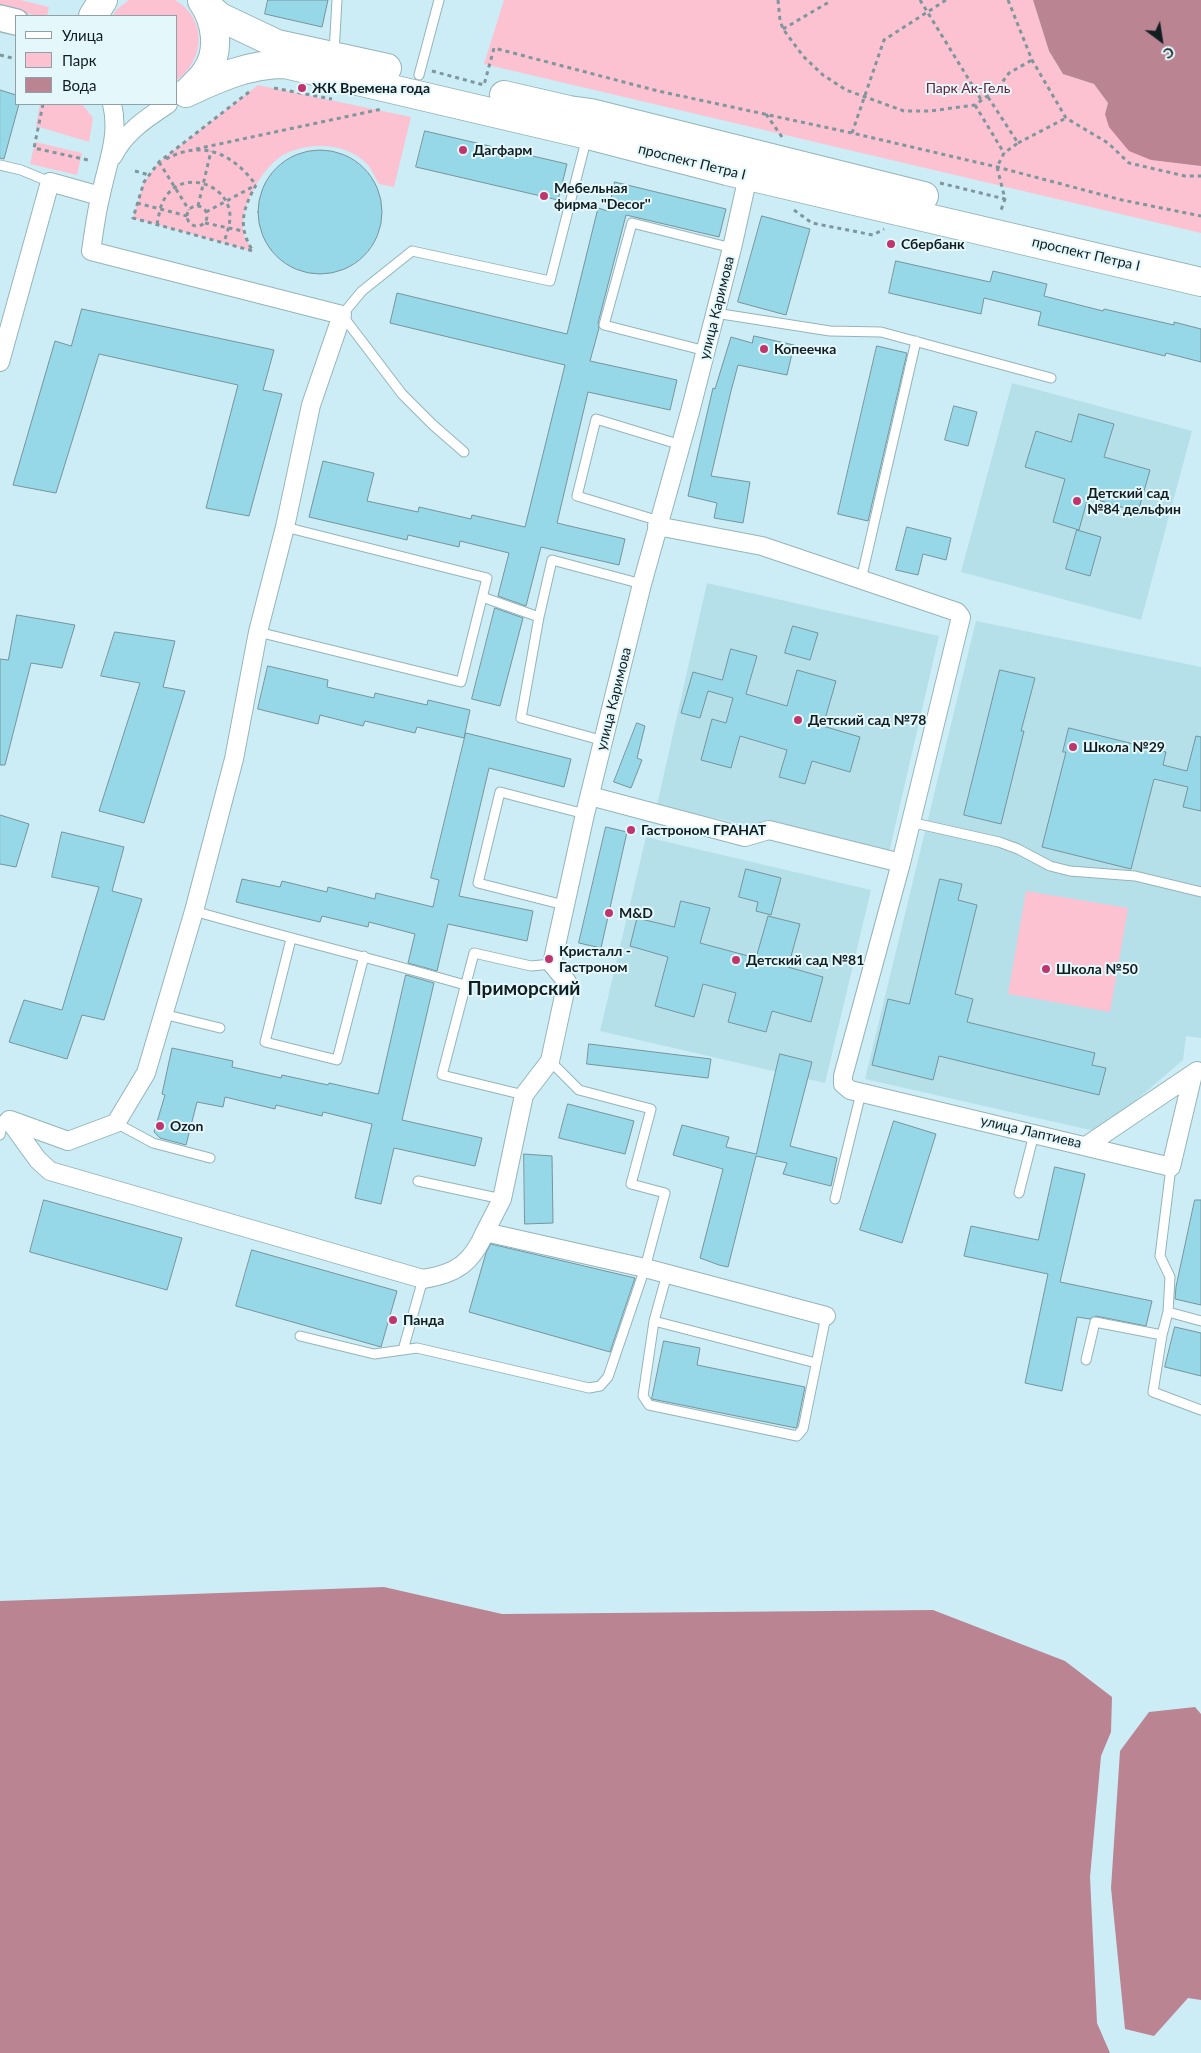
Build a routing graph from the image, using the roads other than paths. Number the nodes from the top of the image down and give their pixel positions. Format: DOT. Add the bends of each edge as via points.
graph roads {
  1 [pos="103,0"];
  2 [pos="337,0"];
  3 [pos="438,0"];
  4 [pos="203,1"];
  5 [pos="94,15"];
  6 [pos="0,18"];
  7 [pos="15,22"];
  8 [pos="334,56"];
  9 [pos="420,71"];
  10 [pos="178,97"];
  11 [pos="178,98"];
  12 [pos="112,105"];
  13 [pos="167,105"];
  14 [pos="588,134"];
  15 [pos="0,165"];
  16 [pos="108,165"];
  17 [pos="751,165"];
  18 [pos="50,182"];
  19 [pos="100,196"];
  20 [pos="732,248"];
  21 [pos="1201,262"];
  22 [pos="1201,282"];
  23 [pos="715,313"];
  24 [pos="342,315"];
  25 [pos="916,341"];
  26 [pos="706,350"];
  27 [pos="0,362"];
  28 [pos="1052,378"];
  29 [pos="681,445"];
  30 [pos="464,452"];
  31 [pos="658,523"];
  32 [pos="285,527"];
  33 [pos="861,580"];
  34 [pos="642,584"];
  35 [pos="482,597"];
  36 [pos="539,617"];
  37 [pos="258,632"];
  38 [pos="604,741"];
  39 [pos="590,796"];
  40 [pos="585,814"];
  41 [pos="910,822"];
  42 [pos="901,863"];
  43 [pos="1201,892"];
  44 [pos="564,905"];
  45 [pos="194,911"];
  46 [pos="292,939"];
  47 [pos="364,956"];
  48 [pos="552,964"];
  49 [pos="465,985"];
  50 [pos="163,1014"];
  51 [pos="220,1028"];
  52 [pos="550,1061"];
  53 [pos="1197,1071"];
  54 [pos="861,1093"];
  55 [pos="524,1095"];
  56 [pos="116,1122"];
  57 [pos="4,1123"];
  58 [pos="1034,1134"];
  59 [pos="1086,1146"];
  60 [pos="210,1158"];
  61 [pos="1171,1167"];
  62 [pos="418,1181"];
  63 [pos="1019,1193"];
  64 [pos="502,1199"];
  65 [pos="835,1199"];
  66 [pos="485,1232"];
  67 [pos="646,1268"];
  68 [pos="667,1274"];
  69 [pos="423,1279"];
  70 [pos="1168,1312"];
  71 [pos="826,1316"];
  72 [pos="1201,1321"];
  73 [pos="654,1322"];
  74 [pos="1162,1335"];
  75 [pos="300,1336"];
  76 [pos="403,1350"];
  77 [pos="1086,1360"];
  78 [pos="816,1362"];
  79 [pos="1201,1410"];
  1 -- 5 [label="main road"];
  2 -- 8 [label="lane"];
  3 -- 9 [label="lane"];
  4 -- 8 [label="main road, проспект Петра I" via="220,16 277,44"];
  4 -- 10 [label="main road" via="215,32 215,50 206,72"];
  6 -- 7 [label="main road"];
  8 -- 9 [label="main road, проспект Петра I"];
  9 -- 17 [label="main road, проспект Петра I" via="591,113"];
  11 -- 14 [label="main road, проспект Петра I" via="250,67 285,64"];
  12 -- 16 [label="street" via="114,139"];
  13 -- 16 [label="street" via="134,128"];
  14 -- 17 [label="main road, проспект Петра I"];
  14 -- 24 [label="lane" via="550,280 412,251 362,291"];
  15 -- 18 [label="lane"];
  16 -- 19 [label="street"];
  17 -- 20 [label="street, улица Каримова"];
  17 -- 21 [label="main road, проспект Петра I" via="999,215"];
  17 -- 22 [label="main road, проспект Петра I"];
  18 -- 19 [label="street"];
  18 -- 27 [label="street"];
  19 -- 24 [label="street" via="91,251"];
  20 -- 23 [label="street, улица Каримова"];
  20 -- 26 [label="lane" via="632,223 604,325"];
  23 -- 25 [label="lane" via="830,331 881,332"];
  23 -- 26 [label="street, улица Каримова"];
  24 -- 30 [label="lane" via="402,394"];
  24 -- 32 [label="street" via="311,405"];
  25 -- 28 [label="lane"];
  25 -- 33 [label="lane"];
  26 -- 29 [label="street, улица Каримова"];
  29 -- 31 [label="street, улица Каримова"];
  29 -- 31 [label="lane" via="596,419 577,496"];
  31 -- 33 [label="street" via="762,546"];
  31 -- 34 [label="street, улица Каримова"];
  32 -- 35 [label="lane" via="487,578"];
  32 -- 37 [label="street"];
  33 -- 41 [label="street" via="957,612 962,617"];
  34 -- 36 [label="lane" via="552,560"];
  34 -- 38 [label="street, улица Каримова"];
  35 -- 36 [label="lane"];
  35 -- 37 [label="lane" via="461,682"];
  36 -- 38 [label="lane" via="521,718"];
  37 -- 45 [label="street" via="234,759"];
  38 -- 39 [label="street, улица Каримова"];
  39 -- 40 [label="street, улица Каримова"];
  39 -- 42 [label="street" via="745,837 769,830"];
  40 -- 44 [label="street, улица Каримова"];
  40 -- 44 [label="lane" via="500,792 478,883"];
  41 -- 42 [label="street"];
  41 -- 43 [label="lane" via="999,842 1050,866 1070,871 1135,876"];
  42 -- 54 [label="street, улица Лаптиева" via="843,1076 844,1084 850,1090"];
  44 -- 48 [label="street, улица Каримова"];
  45 -- 46 [label="lane"];
  45 -- 50 [label="street"];
  46 -- 47 [label="lane"];
  46 -- 47 [label="lane" via="265,1042 337,1060"];
  47 -- 49 [label="lane"];
  48 -- 49 [label="lane" via="531,966 474,953"];
  48 -- 52 [label="street" via="567,982"];
  49 -- 55 [label="lane" via="442,1075"];
  50 -- 51 [label="lane"];
  50 -- 56 [label="street" via="146,1073"];
  52 -- 55 [label="street"];
  52 -- 67 [label="lane" via="579,1090 651,1109 631,1184 665,1193"];
  53 -- 59 [label="street, улица Лаптиева"];
  53 -- 61 [label="street"];
  54 -- 58 [label="street, улица Лаптиева"];
  54 -- 65 [label="lane"];
  55 -- 64 [label="street"];
  56 -- 57 [label="street" via="68,1141"];
  56 -- 60 [label="lane" via="153,1143"];
  57 -- 69 [label="street" via="50,1171"];
  58 -- 59 [label="street, улица Лаптиева"];
  58 -- 63 [label="lane"];
  59 -- 61 [label="street"];
  61 -- 70 [label="lane" via="1160,1256 1170,1277"];
  62 -- 64 [label="lane"];
  64 -- 66 [label="street"];
  66 -- 67 [label="street"];
  66 -- 69 [label="street" via="477,1249 462,1264 444,1276"];
  67 -- 68 [label="street"];
  67 -- 76 [label="lane" via="608,1376 600,1386 589,1388 417,1348"];
  68 -- 71 [label="street"];
  68 -- 73 [label="lane"];
  69 -- 76 [label="lane"];
  70 -- 72 [label="lane"];
  70 -- 74 [label="lane"];
  71 -- 78 [label="lane"];
  73 -- 78 [label="lane"];
  73 -- 78 [label="lane" via="643,1396 649,1405 797,1436 803,1430"];
  74 -- 77 [label="lane" via="1095,1322"];
  74 -- 79 [label="lane" via="1153,1392"];
  75 -- 76 [label="lane" via="374,1354"];
}
